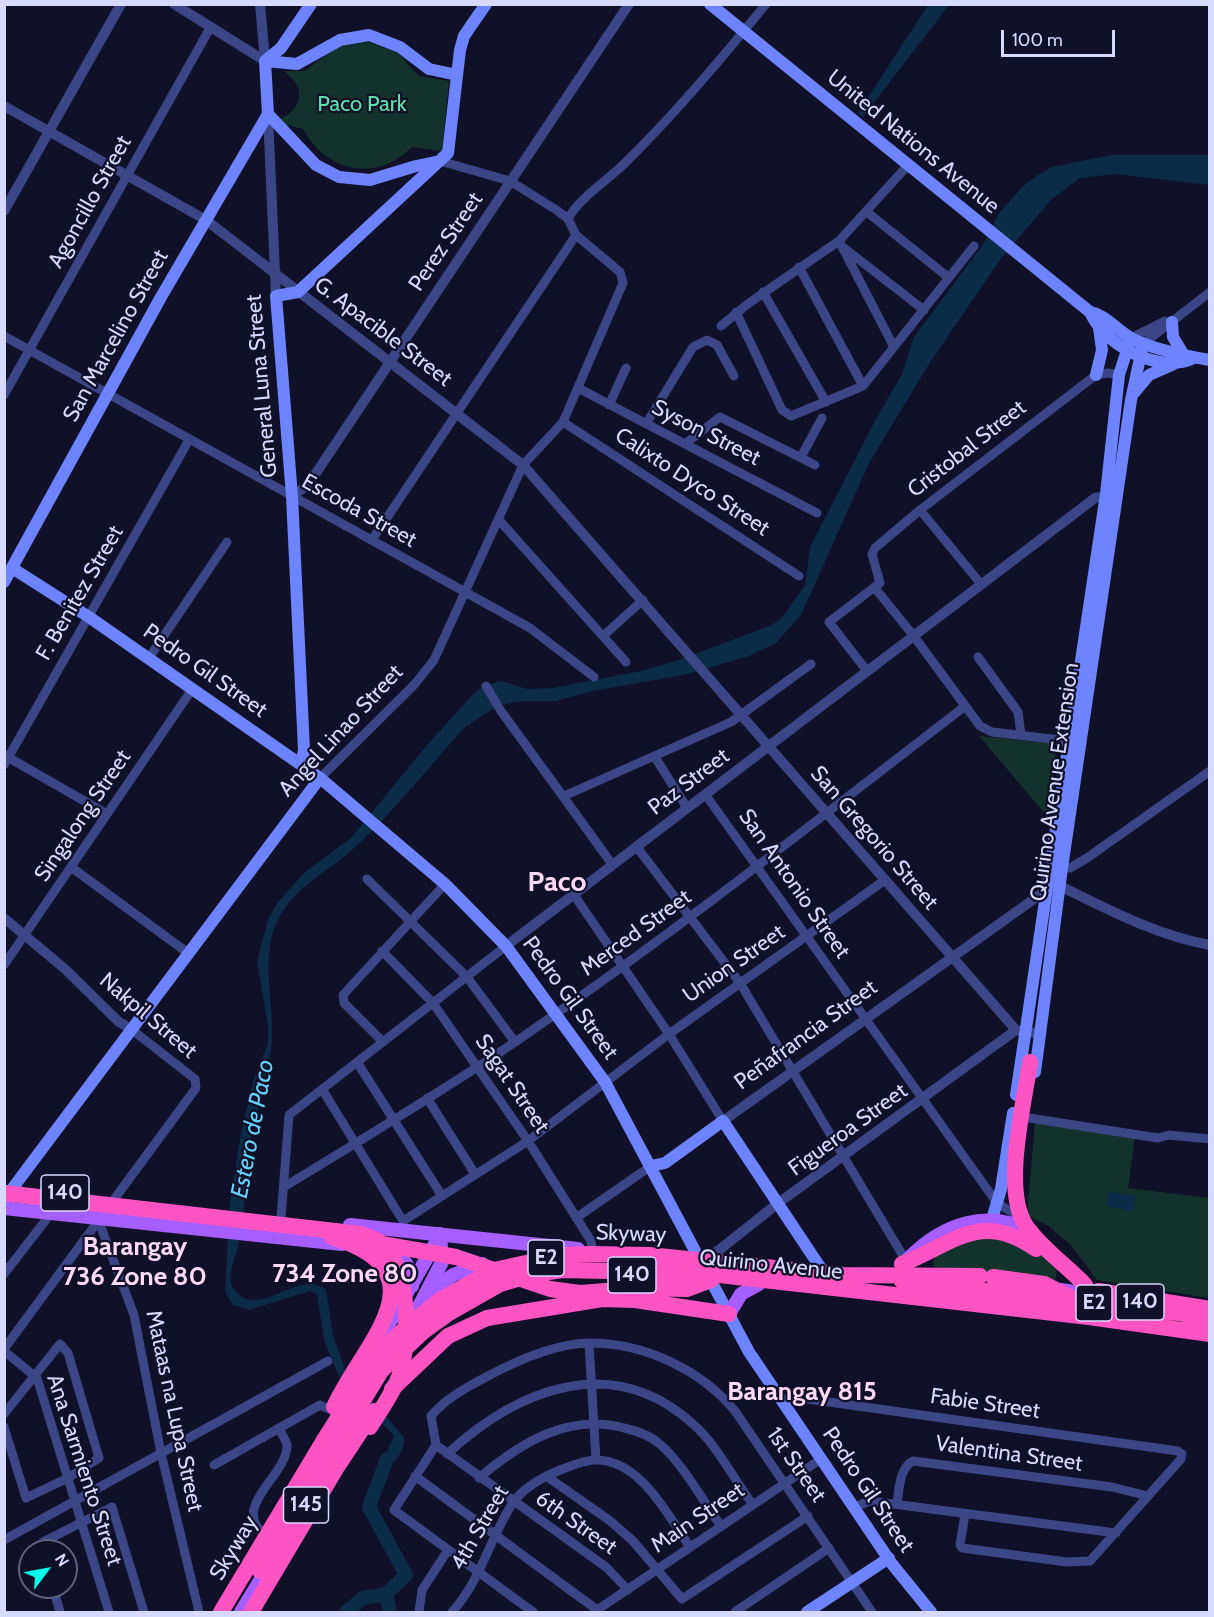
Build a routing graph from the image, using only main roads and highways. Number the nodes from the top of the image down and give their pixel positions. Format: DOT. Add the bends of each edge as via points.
graph roads {
  1 [pos="311,4"];
  2 [pos="486,4"];
  3 [pos="710,4"];
  4 [pos="265,61"];
  5 [pos="457,75"];
  6 [pos="268,114"];
  7 [pos="440,161"];
  8 [pos="1090,312"];
  9 [pos="1174,320"];
  10 [pos="1099,328"];
  11 [pos="1138,346"];
  12 [pos="1126,351"];
  13 [pos="1181,358"];
  14 [pos="1209,360"];
  15 [pos="1096,375"];
  16 [pos="1131,400"];
  17 [pos="1112,495"];
  18 [pos="8,565"];
  19 [pos="4,582"];
  20 [pos="1085,674"];
  21 [pos="301,765"];
  22 [pos="320,778"];
  23 [pos="1054,887"];
  24 [pos="1030,1062"];
  25 [pos="651,1166"];
  26 [pos="6,1193"];
  27 [pos="4,1208"];
  28 [pos="1017,1222"];
  29 [pos="991,1225"];
  30 [pos="440,1234"];
  31 [pos="330,1237"];
  32 [pos="388,1250"];
  33 [pos="437,1255"];
  34 [pos="1056,1255"];
  35 [pos="505,1262"];
  36 [pos="904,1262"];
  37 [pos="822,1270"];
  38 [pos="704,1272"];
  39 [pos="882,1274"];
  40 [pos="843,1275"];
  41 [pos="759,1284"];
  42 [pos="412,1286"];
  43 [pos="1074,1293"];
  44 [pos="854,1295"];
  45 [pos="1102,1296"];
  46 [pos="423,1300"];
  47 [pos="575,1302"];
  48 [pos="1209,1309"];
  49 [pos="399,1310"];
  50 [pos="729,1314"];
  51 [pos="1209,1314"];
  52 [pos="413,1318"];
  53 [pos="1064,1319"];
  54 [pos="1209,1321"];
  55 [pos="1209,1334"];
  56 [pos="1209,1340"];
  57 [pos="356,1377"];
  58 [pos="375,1388"];
  59 [pos="347,1391"];
  60 [pos="371,1407"];
  61 [pos="324,1440"];
  62 [pos="291,1546"];
  63 [pos="891,1561"];
  64 [pos="854,1586"];
  65 [pos="220,1612"];
  66 [pos="234,1612"];
  67 [pos="241,1612"];
  68 [pos="251,1612"];
  69 [pos="807,1612"];
  70 [pos="820,1612"];
  71 [pos="931,1612"];
  1 -- 4 [label="main road" via="281,48"];
  2 -- 5 [label="main road" via="464,36"];
  3 -- 8 [label="main road, United Nations Avenue"];
  4 -- 5 [label="main road" via="297,64 340,40 369,35 400,47 429,69"];
  4 -- 6 [label="main road, General Luna Street"];
  5 -- 7 [label="main road" via="450,147"];
  6 -- 7 [label="main road" via="316,165 339,177 370,180"];
  6 -- 18 [label="main road, San Marcelino Street"];
  7 -- 21 [label="main road, General Luna Street" via="298,292 276,296 292,496 304,750"];
  8 -- 10 [label="main road, United Nations Avenue"];
  8 -- 11 [label="main road, United Nations Avenue" via="1100,314"];
  9 -- 13 [label="main road" via="1173,337"];
  10 -- 12 [label="main road, United Nations Avenue"];
  10 -- 15 [label="main road" via="1102,350"];
  11 -- 12 [label="main road, United Nations Avenue"];
  11 -- 13 [label="main road"];
  11 -- 16 [label="main road, Quirino Avenue Extension"];
  12 -- 17 [label="main road, Quirino Avenue Extension" via="1119,375"];
  13 -- 14 [label="main road"];
  13 -- 16 [label="main road" via="1149,375"];
  16 -- 17 [label="main road, Quirino Avenue Extension"];
  17 -- 20 [label="main road, Quirino Avenue Extension"];
  18 -- 19 [label="main road, San Marcelino Street"];
  18 -- 21 [label="main road, Pedro Gil Street"];
  20 -- 23 [label="main road, Quirino Avenue Extension" via="1069,741"];
  20 -- 23 [label="main road, Quirino Avenue Extension" via="1062,868"];
  21 -- 22 [label="main road, Pedro Gil Street"];
  22 -- 25 [label="main road, Pedro Gil Street" via="445,884 506,946 605,1082"];
  22 -- 26 [label="main road, Angel Linao Street"];
  23 -- 28 [label="main road, Quirino Avenue Extension" via="1041,1034"];
  23 -- 29 [label="main road, Quirino Avenue Extension" via="1021,1031"];
  24 -- 43 [label="highway, bridge" via="1014,1179 1016,1204 1020,1216"];
  25 -- 37 [label="main road, Peñafrancia Street" via="665,1163 723,1121"];
  25 -- 38 [label="main road, Pedro Gil Street"];
  26 -- 30 [label="main road, Quirino Avenue / 140" via="116,1199 281,1218 403,1226"];
  26 -- 31 [label="highway"];
  26 -- 62 [label="highway, bridge" via="361,1234 378,1241 388,1252 404,1298 407,1330 399,1376 318,1513"];
  27 -- 32 [label="main road, Quirino Avenue / 140"];
  28 -- 29 [label="main road"];
  28 -- 34 [label="main road" via="1045,1241"];
  29 -- 36 [label="highway"];
  29 -- 43 [label="highway, bridge" via="1025,1241 1060,1271"];
  30 -- 33 [label="main road"];
  30 -- 38 [label="main road, Quirino Avenue / 140" via="592,1250"];
  31 -- 38 [label="highway, bridge" via="435,1252 550,1289 580,1293 632,1290"];
  31 -- 61 [label="highway, bridge" via="375,1256 387,1272 391,1292 386,1318 342,1388"];
  32 -- 33 [label="main road, Quirino Avenue / 140"];
  32 -- 42 [label="main road" via="409,1266"];
  33 -- 35 [label="main road, Quirino Avenue / 140"];
  33 -- 42 [label="main road"];
  33 -- 46 [label="main road" via="440,1268"];
  34 -- 43 [label="main road"];
  34 -- 45 [label="main road" via="1078,1281"];
  35 -- 38 [label="main road, Quirino Avenue / 140" via="606,1273"];
  35 -- 46 [label="main road" via="465,1270 442,1282"];
  36 -- 39 [label="main road"];
  37 -- 38 [label="main road, Quirino Avenue / 140"];
  37 -- 39 [label="main road, Quirino Avenue / 140"];
  38 -- 41 [label="main road, Quirino Avenue / 140"];
  38 -- 47 [label="highway" via="687,1289 614,1288"];
  38 -- 50 [label="main road, Pedro Gil Street"];
  38 -- 55 [label="highway, Skyway / E2, bridge"];
  38 -- 66 [label="highway, Skyway / E2, bridge" via="592,1269 534,1274 500,1284 449,1312 381,1371"];
  39 -- 43 [label="main road, Quirino Avenue / 140"];
  40 -- 54 [label="highway, Skyway / E2, bridge" via="1179,1312"];
  40 -- 54 [label="highway, bridge" via="987,1276 1044,1284 1091,1305"];
  40 -- 61 [label="highway, Skyway / E2, bridge" via="649,1255 592,1254 562,1255 494,1270 440,1300 393,1339"];
  41 -- 44 [label="main road, Quirino Avenue / 140"];
  41 -- 50 [label="main road" via="741,1294"];
  42 -- 49 [label="main road"];
  43 -- 44 [label="main road" via="879,1290"];
  43 -- 45 [label="main road, Quirino Avenue / 140"];
  43 -- 48 [label="highway" via="1098,1291"];
  43 -- 53 [label="main road"];
  44 -- 53 [label="main road, Quirino Avenue / 140"];
  45 -- 51 [label="main road, Quirino Avenue / 140"];
  46 -- 52 [label="main road"];
  47 -- 50 [label="highway" via="635,1300"];
  47 -- 60 [label="highway" via="487,1318 464,1327 433,1348"];
  49 -- 52 [label="main road"];
  49 -- 57 [label="main road"];
  50 -- 63 [label="main road, Pedro Gil Street" via="782,1401"];
  52 -- 58 [label="main road"];
  53 -- 56 [label="main road, Quirino Avenue / 140"];
  59 -- 65 [label="main road, 145"];
  60 -- 62 [label="highway"];
  60 -- 67 [label="main road, 145"];
  61 -- 65 [label="highway, Skyway / E2"];
  62 -- 68 [label="highway"];
  63 -- 64 [label="main road"];
  63 -- 71 [label="main road, Pedro Gil Street"];
  64 -- 69 [label="main road"];
  64 -- 70 [label="main road"];
}
